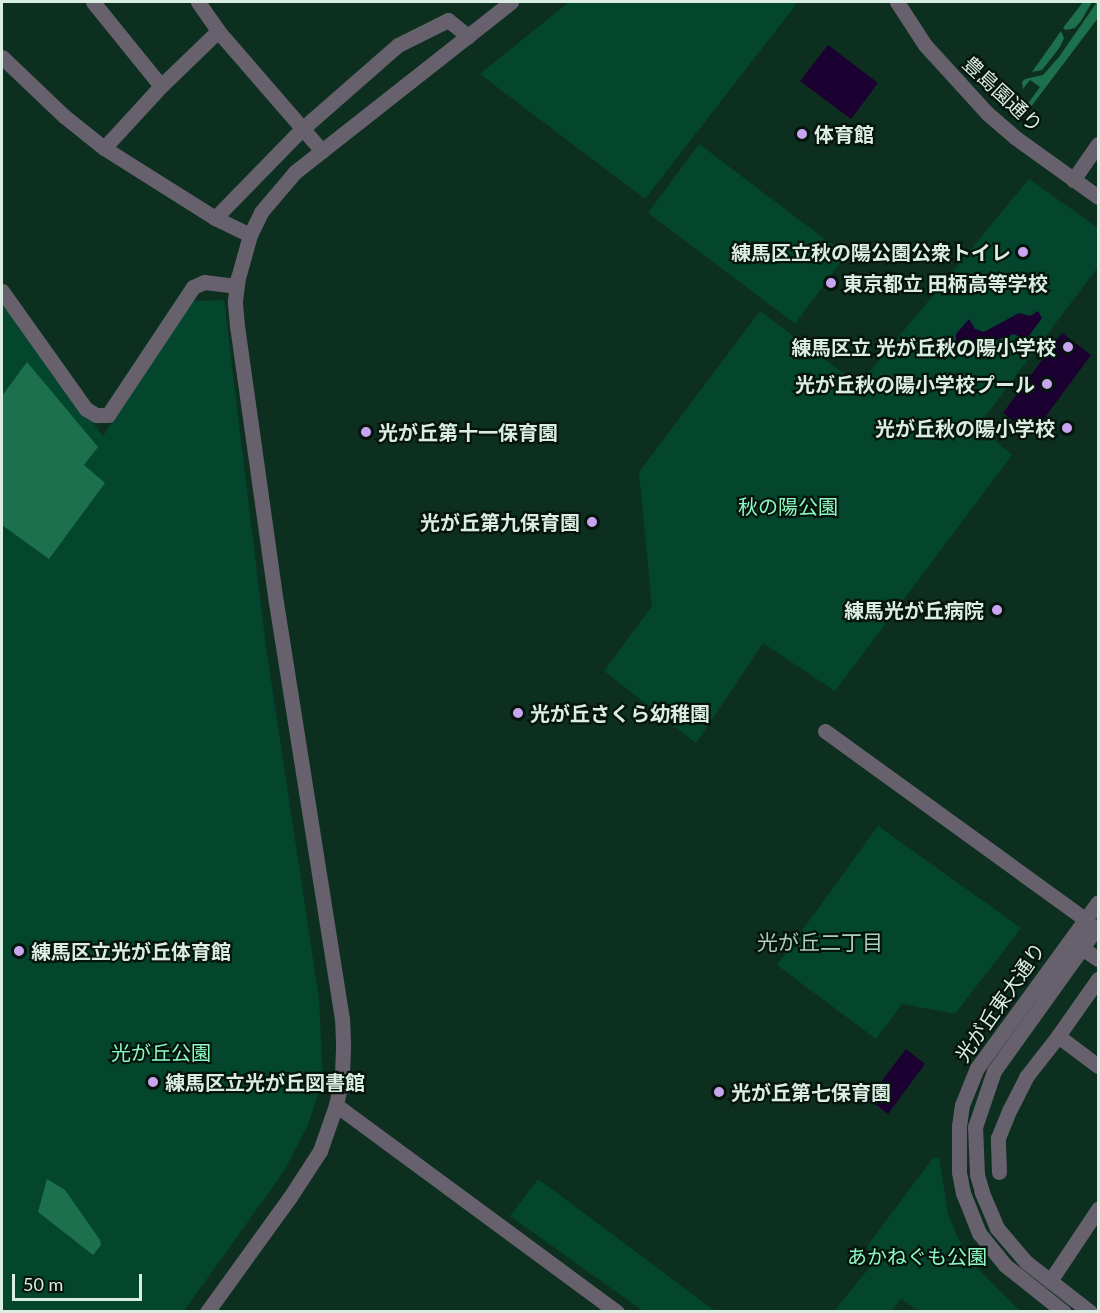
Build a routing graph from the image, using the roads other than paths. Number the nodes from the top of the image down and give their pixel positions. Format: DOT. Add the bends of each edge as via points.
graph roads {
  1 [pos="93,2"];
  2 [pos="198,2"];
  3 [pos="897,2"];
  4 [pos="507,3"];
  5 [pos="218,31"];
  6 [pos="468,36"];
  7 [pos="3,63"];
  8 [pos="161,86"];
  9 [pos="302,129"];
  10 [pos="1098,144"];
  11 [pos="104,148"];
  12 [pos="322,151"];
  13 [pos="1073,180"];
  14 [pos="1098,197"];
  15 [pos="215,218"];
  16 [pos="250,235"];
  17 [pos="236,286"];
  18 [pos="2,291"];
  19 [pos="825,731"];
  20 [pos="1098,902"];
  21 [pos="1092,922"];
  22 [pos="1082,948"];
  23 [pos="1098,959"];
  24 [pos="1098,980"];
  25 [pos="1058,1036"];
  26 [pos="1098,1066"];
  27 [pos="336,1105"];
  28 [pos="975,1127"];
  29 [pos="998,1138"];
  30 [pos="999,1172"];
  31 [pos="1098,1209"];
  32 [pos="1050,1281"];
  33 [pos="207,1311"];
  34 [pos="617,1311"];
  35 [pos="1064,1311"];
  36 [pos="1090,1311"];
  1 -- 8 [label="street"];
  2 -- 5 [label="street"];
  3 -- 13 [label="street, 豊島園通り" via="925,45 962,88 1016,138"];
  4 -- 6 [label="street"];
  5 -- 8 [label="street"];
  5 -- 9 [label="street"];
  6 -- 9 [label="street" via="448,20 398,45"];
  6 -- 12 [label="street"];
  7 -- 11 [label="street"];
  8 -- 11 [label="street"];
  9 -- 12 [label="street"];
  9 -- 15 [label="street"];
  10 -- 13 [label="street"];
  11 -- 15 [label="street"];
  12 -- 16 [label="street" via="276,191"];
  13 -- 14 [label="street, 豊島園通り"];
  15 -- 16 [label="street"];
  16 -- 17 [label="street"];
  17 -- 18 [label="street" via="204,282 193,287 108,415 86,409"];
  17 -- 27 [label="street" via="237,326 276,603 342,1019 342,1076"];
  19 -- 21 [label="street"];
  20 -- 21 [label="street, 光が丘東大通り"];
  21 -- 22 [label="street, 光が丘東大通り"];
  21 -- 35 [label="street, 光が丘東大通り" via="977,1068 962,1105 957,1147 963,1193 979,1233 1005,1265"];
  22 -- 23 [label="street"];
  22 -- 28 [label="street, 光が丘東大通り" via="994,1071"];
  24 -- 25 [label="street"];
  25 -- 26 [label="street"];
  25 -- 29 [label="street" via="1026,1077"];
  27 -- 33 [label="street" via="326,1138 310,1169"];
  27 -- 34 [label="street"];
  28 -- 29 [label="street"];
  28 -- 32 [label="street, 光が丘東大通り" via="977,1174 997,1228 1008,1245"];
  29 -- 30 [label="street"];
  31 -- 32 [label="street"];
  32 -- 36 [label="street, 光が丘東大通り"];
}
